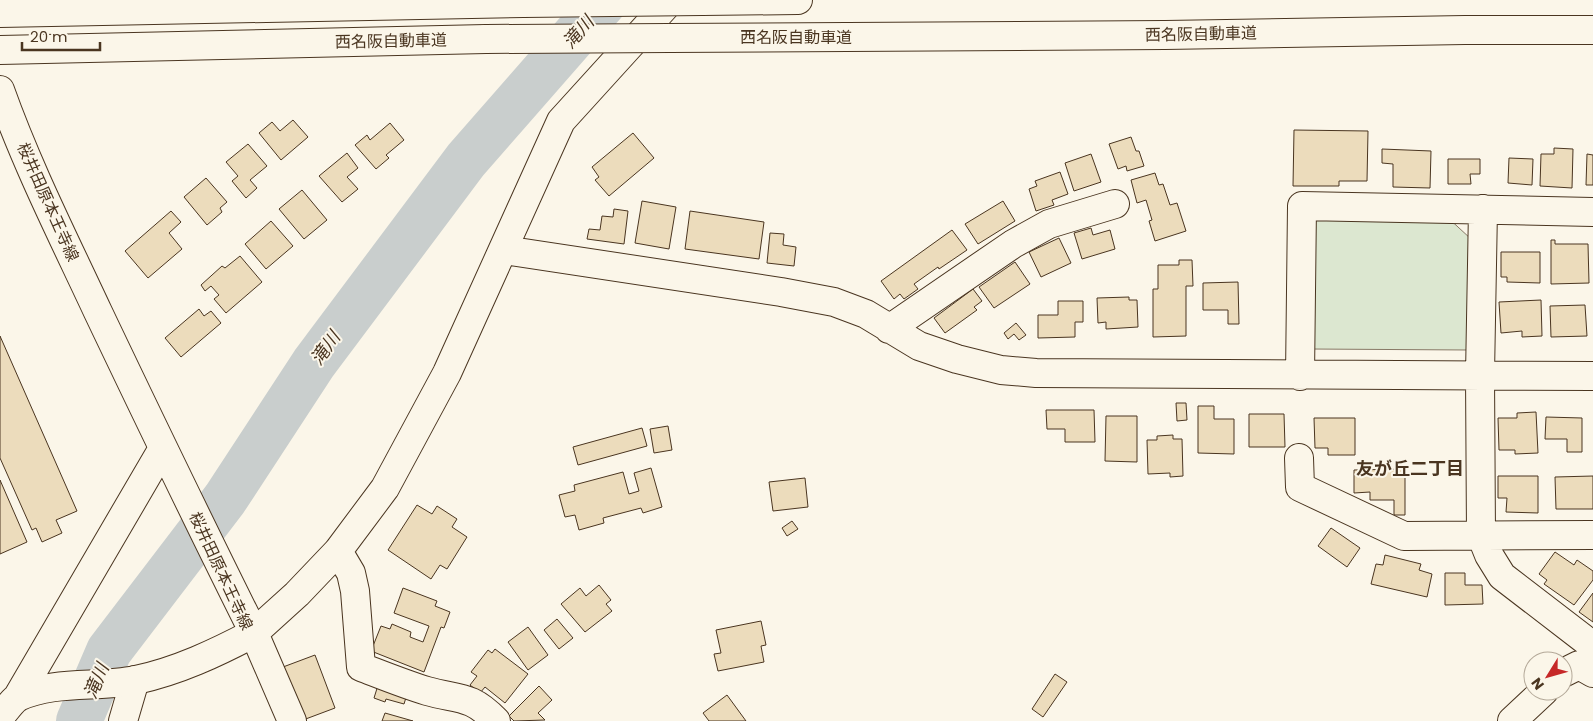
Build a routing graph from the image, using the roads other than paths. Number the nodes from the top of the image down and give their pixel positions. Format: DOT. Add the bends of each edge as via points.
graph roads {
  1 [pos="671,0"];
  2 [pos="798,0"];
  3 [pos="702,1"];
  4 [pos="0,13"];
  5 [pos="1593,30"];
  6 [pos="6,50"];
  7 [pos="0,90"];
  8 [pos="5,118"];
  9 [pos="1115,204"];
  10 [pos="1483,209"];
  11 [pos="1593,212"];
  12 [pos="504,250"];
  13 [pos="890,329"];
  14 [pos="1300,376"];
  15 [pos="1480,376"];
  16 [pos="1593,376"];
  17 [pos="163,448"];
  18 [pos="1299,458"];
  19 [pos="1481,535"];
  20 [pos="1593,535"];
  21 [pos="338,551"];
  22 [pos="254,633"];
  23 [pos="1593,646"];
  24 [pos="1573,668"];
  25 [pos="1593,673"];
  26 [pos="134,680"];
  27 [pos="1533,701"];
  28 [pos="8,707"];
  29 [pos="122,721"];
  30 [pos="292,721"];
  31 [pos="496,721"];
  32 [pos="1512,721"];
  1 -- 12 [label="main road" via="561,121"];
  2 -- 3 [label="main road"];
  3 -- 4 [label="main road, bridge"];
  5 -- 6 [label="main road, 西名阪自動車道, bridge" via="486,40"];
  7 -- 8 [label="main road, 桜井田原本王寺線"];
  8 -- 17 [label="main road, 桜井田原本王寺線"];
  9 -- 13 [label="main road" via="1049,224 1013,244"];
  10 -- 11 [label="main road"];
  10 -- 14 [label="main road" via="1302,206"];
  10 -- 15 [label="main road"];
  12 -- 13 [label="main road" via="834,302 866,314"];
  12 -- 21 [label="main road" via="417,432 385,488"];
  13 -- 14 [label="main road" via="920,346 1001,370"];
  14 -- 15 [label="main road"];
  15 -- 16 [label="main road"];
  15 -- 19 [label="main road"];
  17 -- 22 [label="main road, 桜井田原本王寺線"];
  17 -- 28 [label="main road, 桜井田原本王寺線"];
  18 -- 19 [label="main road" via="1300,487 1404,536"];
  19 -- 20 [label="main road"];
  19 -- 23 [label="main road" via="1502,576"];
  21 -- 22 [label="main road"];
  21 -- 31 [label="main road" via="351,573 355,591 360,667 427,691 464,698"];
  22 -- 26 [label="main road, 桜井田原本王寺線" via="207,657"];
  22 -- 30 [label="main road"];
  24 -- 25 [label="main road" via="1579,665"];
  26 -- 28 [label="main road, 桜井田原本王寺線" via="49,688"];
  26 -- 29 [label="main road"];
  27 -- 32 [label="main road"];
}
